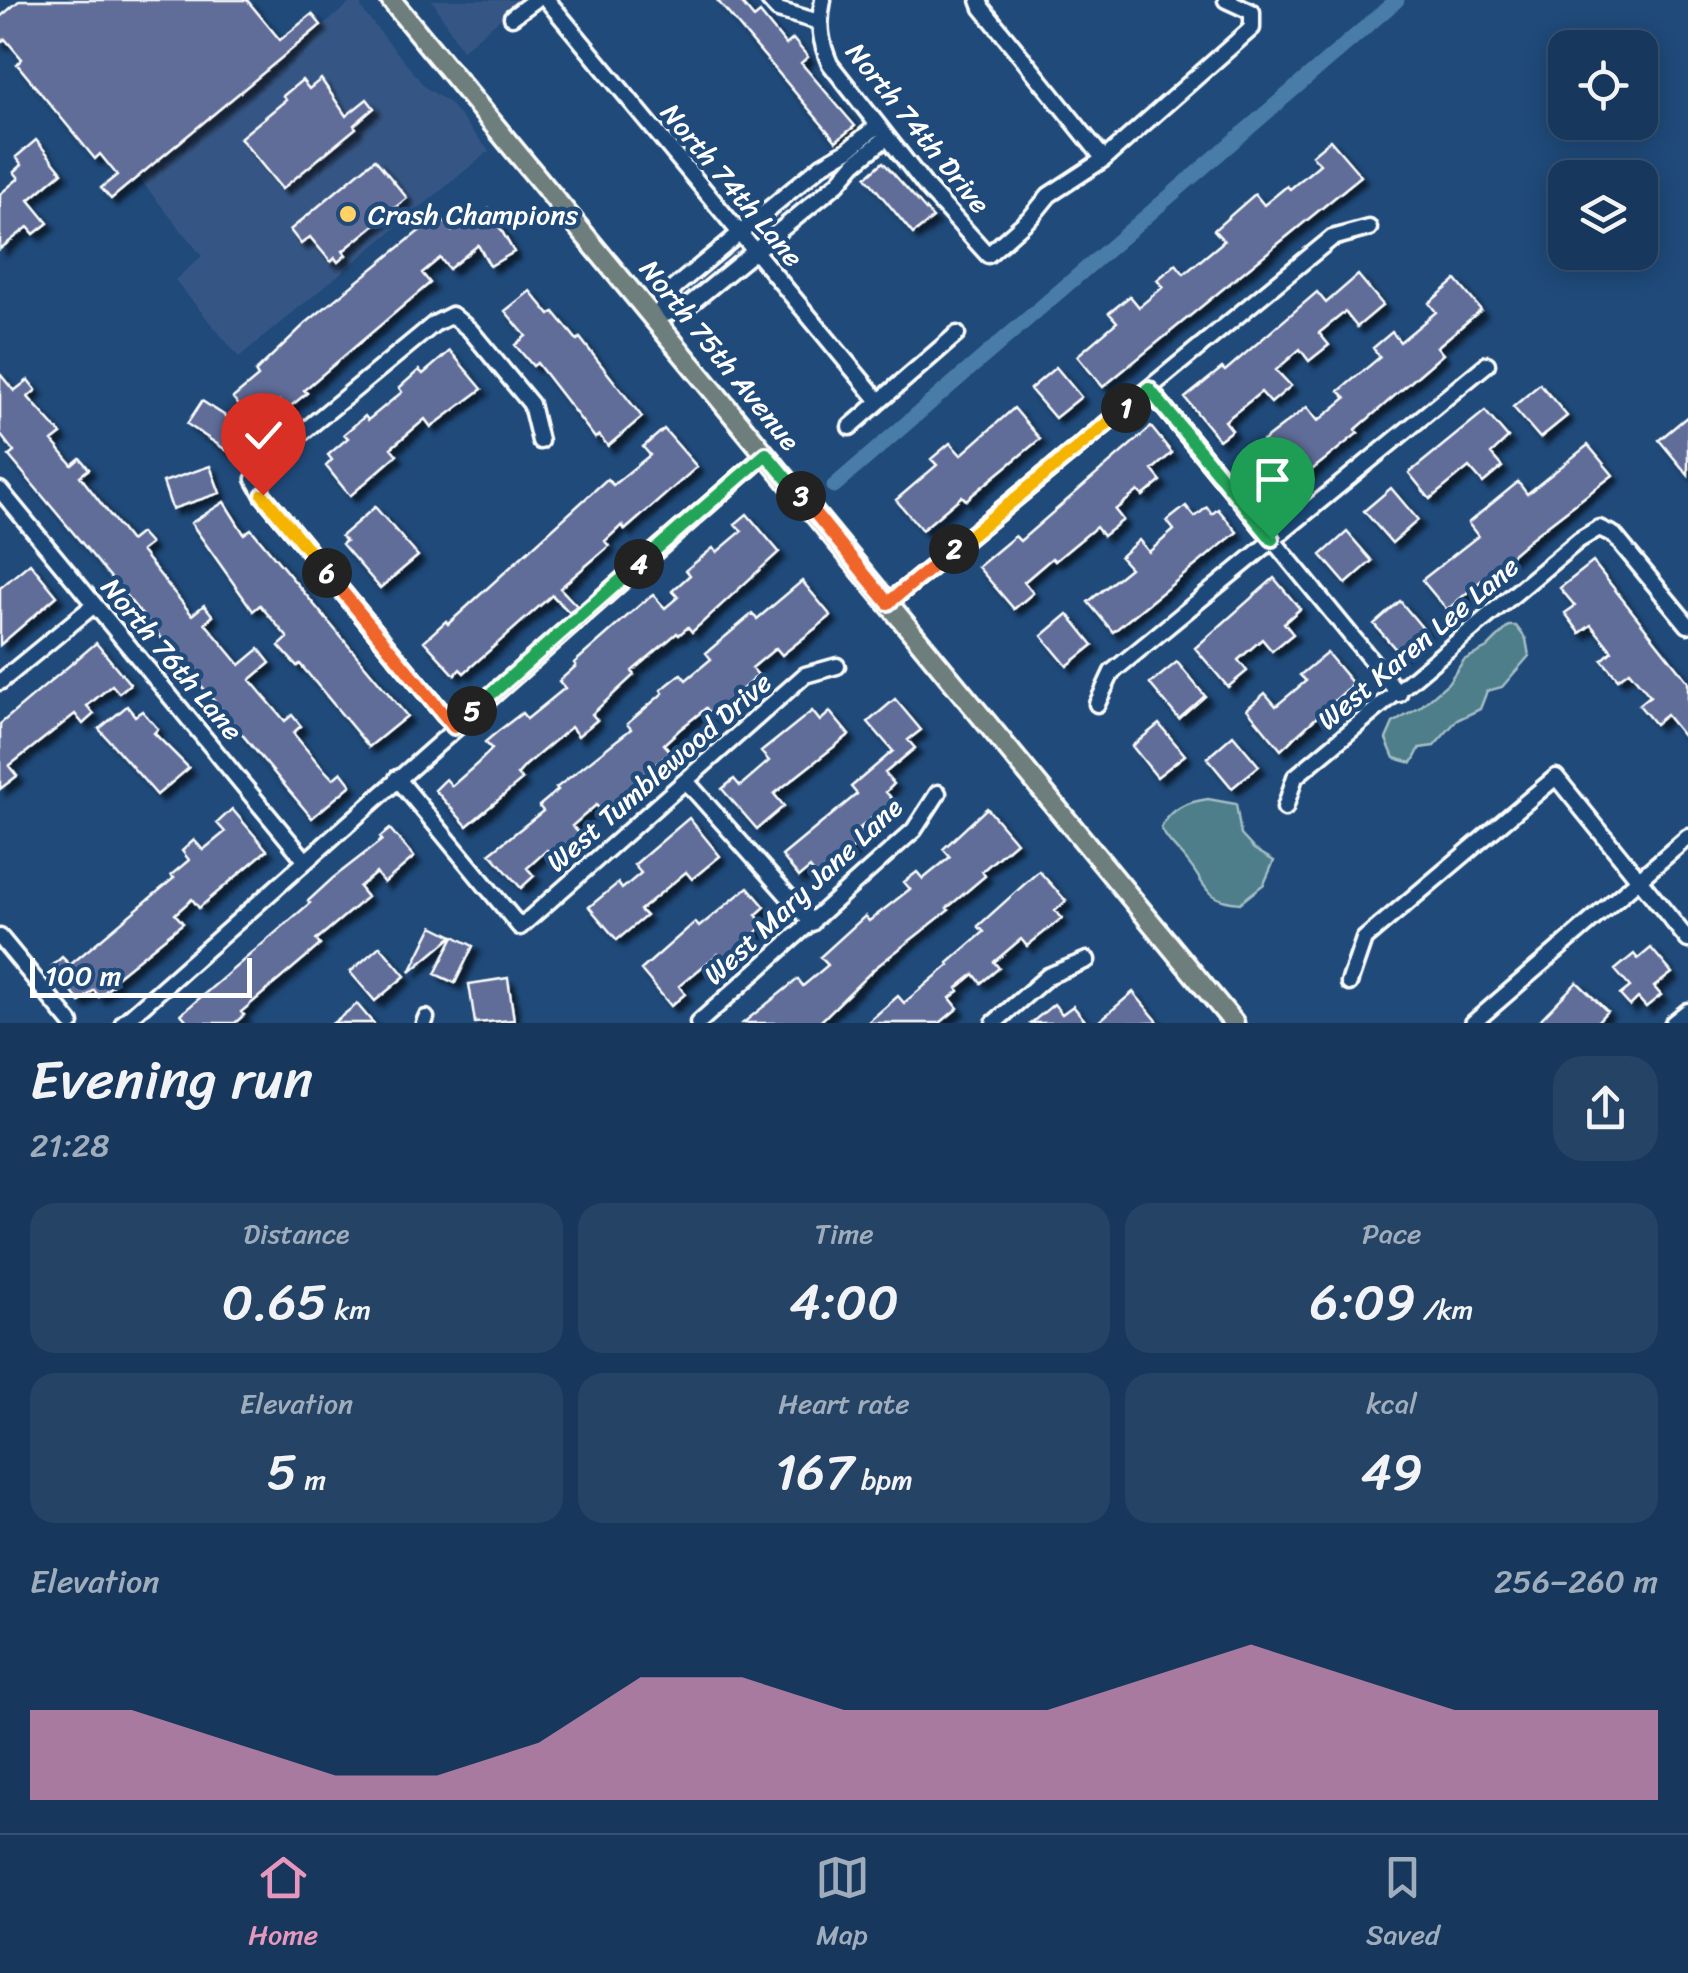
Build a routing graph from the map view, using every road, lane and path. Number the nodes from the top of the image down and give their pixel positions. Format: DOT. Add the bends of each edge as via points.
graph roads {
  1 [pos="391,0"];
  2 [pos="535,0"];
  3 [pos="547,0"];
  4 [pos="770,0"];
  5 [pos="823,0"];
  6 [pos="979,0"];
  7 [pos="1226,0"];
  8 [pos="512,17"];
  9 [pos="818,22"];
  10 [pos="882,132"];
  11 [pos="1104,159"];
  12 [pos="822,165"];
  13 [pos="838,184"];
  14 [pos="1369,228"];
  15 [pos="740,233"];
  16 [pos="755,251"];
  17 [pos="655,318"];
  18 [pos="957,334"];
  19 [pos="1487,364"];
  20 [pos="1149,389"];
  21 [pos="879,401"];
  22 [pos="850,426"];
  23 [pos="540,442"];
  24 [pos="766,454"];
  25 [pos="0,490"];
  26 [pos="1272,539"];
  27 [pos="888,603"];
  28 [pos="94,605"];
  29 [pos="1688,625"];
  30 [pos="837,666"];
  31 [pos="0,682"];
  32 [pos="1399,694"];
  33 [pos="1097,704"];
  34 [pos="454,727"];
  35 [pos="396,778"];
  36 [pos="686,781"];
  37 [pos="938,793"];
  38 [pos="1285,808"];
  39 [pos="1688,838"];
  40 [pos="306,860"];
  41 [pos="1638,880"];
  42 [pos="812,923"];
  43 [pos="0,937"];
  44 [pos="1688,940"];
  45 [pos="1087,960"];
  46 [pos="1349,983"];
  47 [pos="1688,1010"];
  48 [pos="72,1023"];
  49 [pos="123,1023"];
  50 [pos="698,1023"];
  51 [pos="994,1023"];
  52 [pos="1234,1023"];
  53 [pos="1473,1023"];
  54 [pos="1673,1023"];
  1 -- 17 [label="main road, North 75th Avenue"];
  2 -- 8 [label="street"];
  3 -- 15 [label="street, North 74th Lane"];
  4 -- 9 [label="street, North 74th Drive" via="778,10"];
  5 -- 9 [label="street"];
  6 -- 11 [label="street"];
  7 -- 11 [label="street" via="1252,12 1252,28"];
  9 -- 10 [label="street, North 74th Drive" via="830,64"];
  10 -- 11 [label="street, North 74th Drive" via="988,255 1048,195"];
  10 -- 12 [label="street"];
  10 -- 13 [label="street"];
  12 -- 13 [label="street"];
  12 -- 15 [label="street"];
  13 -- 16 [label="street"];
  14 -- 20 [label="street" via="1332,238"];
  15 -- 16 [label="street, North 74th Lane"];
  15 -- 17 [label="street" via="674,287"];
  16 -- 17 [label="street" via="690,304"];
  16 -- 21 [label="street, North 74th Lane"];
  17 -- 24 [label="main road, North 75th Avenue"];
  18 -- 21 [label="street"];
  19 -- 26 [label="street"];
  20 -- 26 [label="street"];
  20 -- 27 [label="street"];
  21 -- 22 [label="street"];
  23 -- 34 [label="street" via="531,404 452,315 269,460 254,479"];
  24 -- 27 [label="main road, North 75th Avenue"];
  24 -- 34 [label="street"];
  25 -- 28 [label="street, North 76th Lane"];
  26 -- 32 [label="street"];
  26 -- 33 [label="street" via="1112,672"];
  27 -- 52 [label="main road, North 75th Avenue"];
  28 -- 31 [label="street"];
  28 -- 40 [label="street, North 76th Lane"];
  29 -- 32 [label="street, West Karen Lee Lane" via="1614,536 1599,528"];
  30 -- 36 [label="street, West Tumblewood Drive" via="806,676"];
  32 -- 38 [label="street, West Karen Lee Lane" via="1295,777"];
  34 -- 35 [label="street"];
  35 -- 36 [label="street, West Tumblewood Drive" via="520,927"];
  35 -- 40 [label="street"];
  36 -- 42 [label="street"];
  37 -- 42 [label="street, West Mary Jane Lane" via="914,830"];
  39 -- 41 [label="street"];
  40 -- 49 [label="street"];
  41 -- 44 [label="street"];
  41 -- 46 [label="street" via="1556,777 1364,939"];
  41 -- 53 [label="street"];
  42 -- 50 [label="street, West Mary Jane Lane"];
  43 -- 48 [label="street"];
  45 -- 51 [label="street" via="1048,976"];
  47 -- 54 [label="street"];
}
